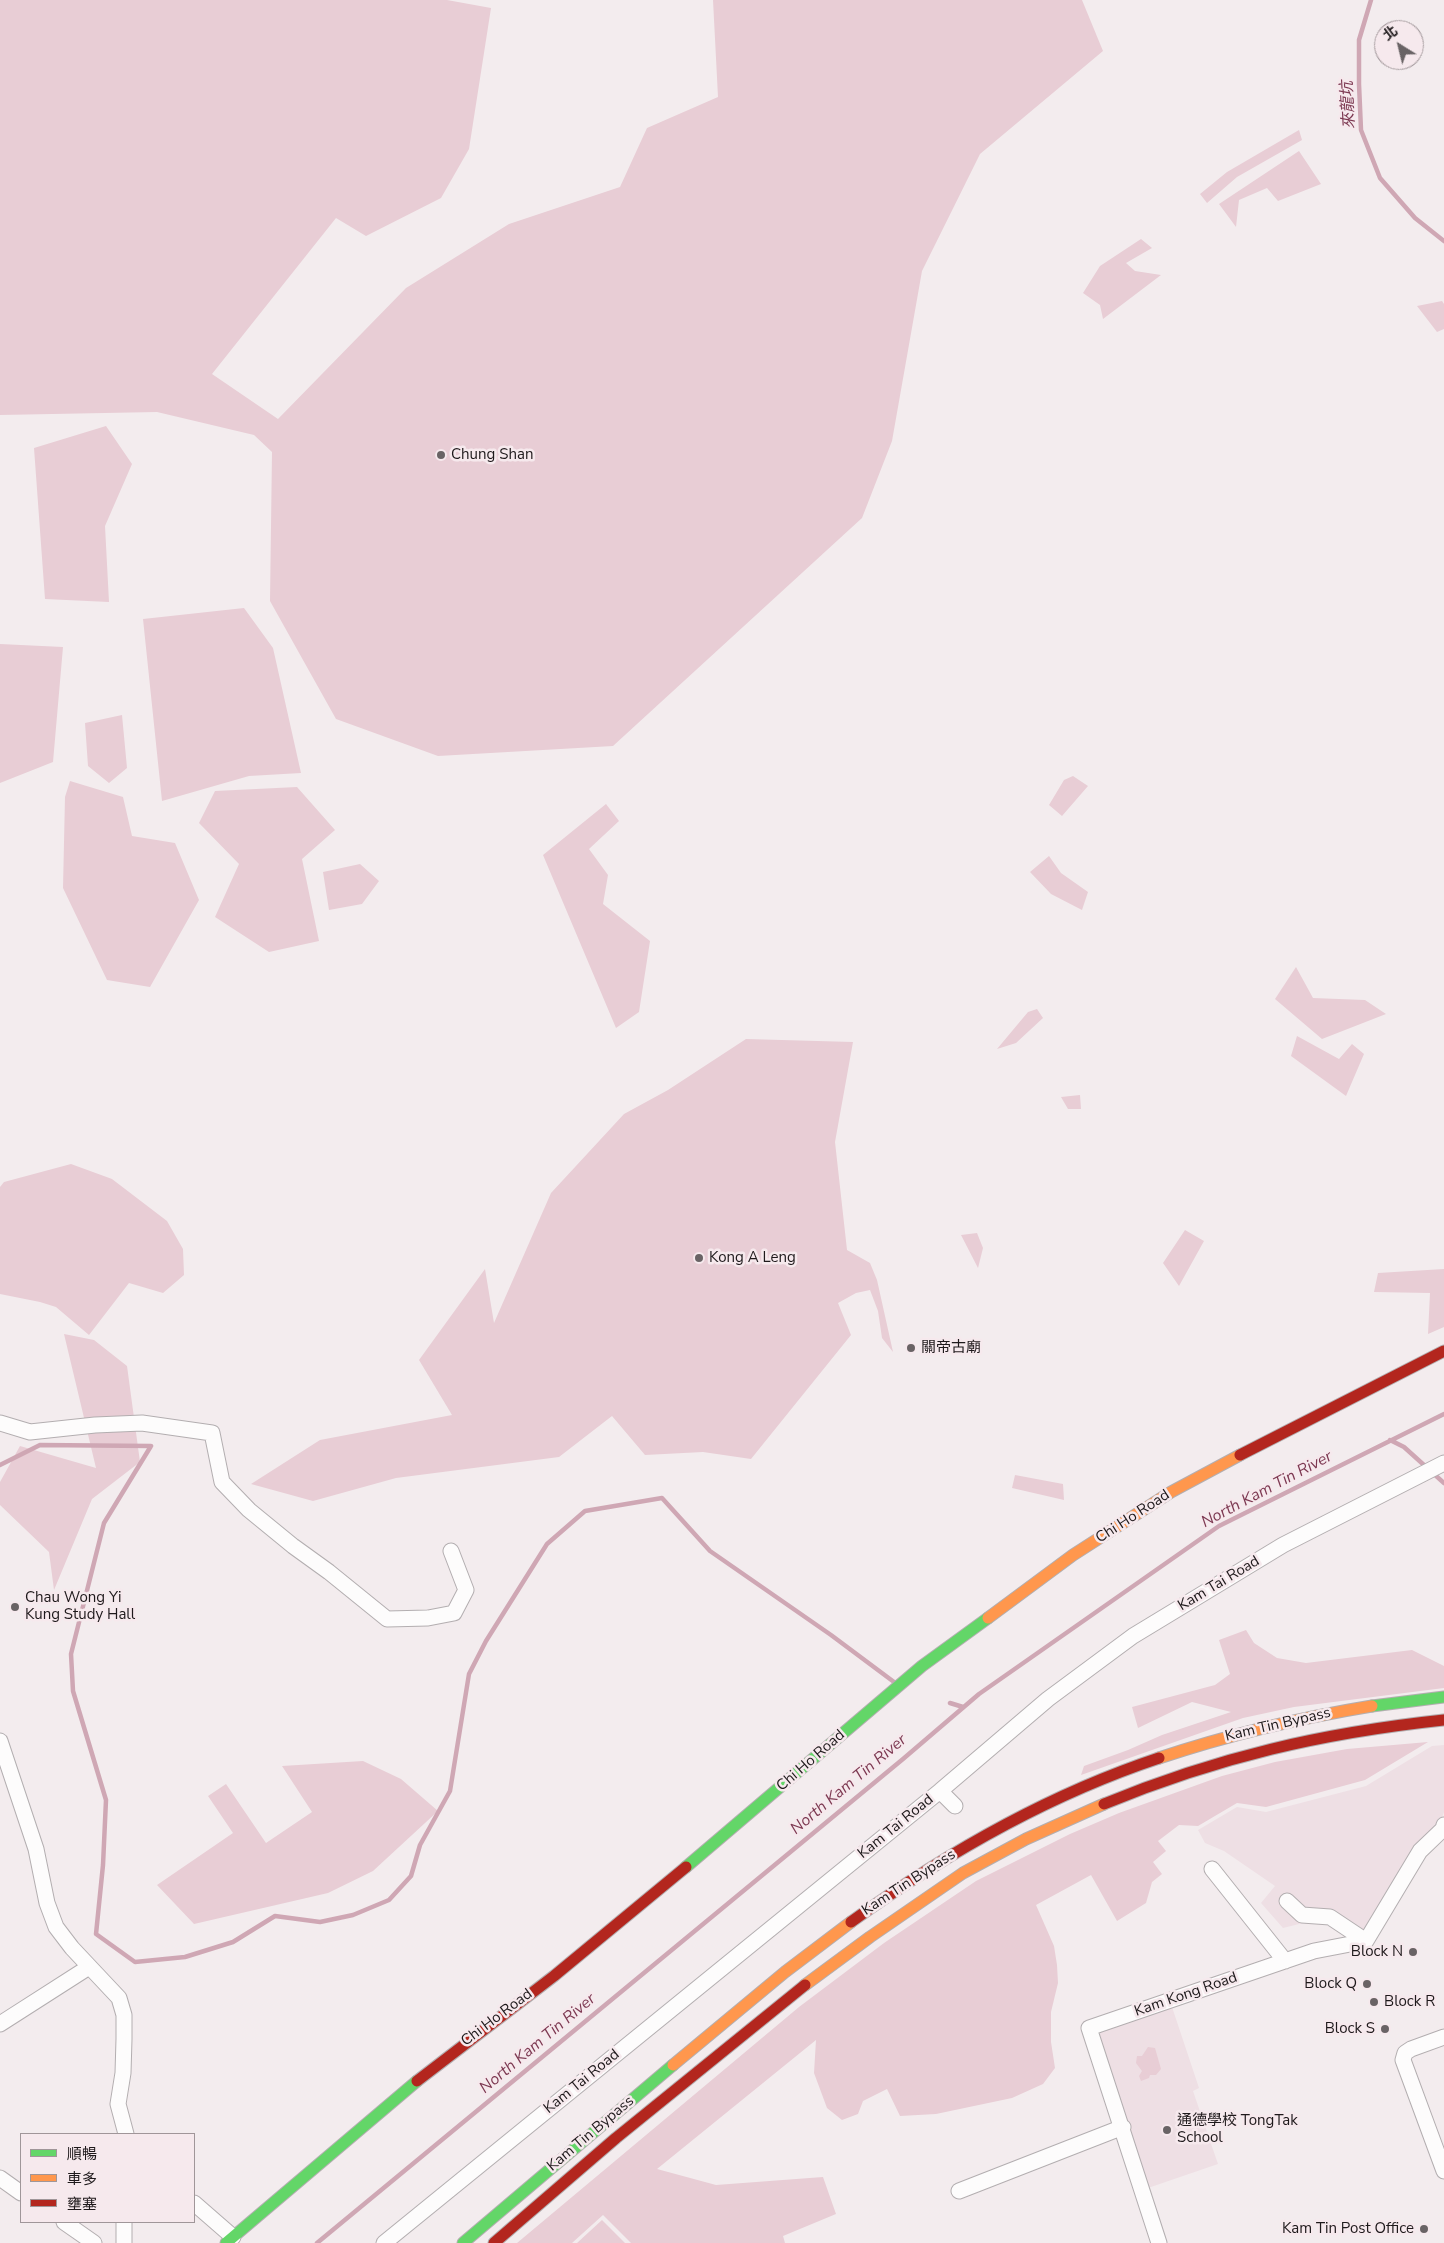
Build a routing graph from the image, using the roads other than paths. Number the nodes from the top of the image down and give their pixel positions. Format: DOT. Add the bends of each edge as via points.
graph roads {
  1 [pos="1444,1351"];
  2 [pos="0,1423"];
  3 [pos="1444,1463"];
  4 [pos="451,1551"];
  5 [pos="1444,1696"];
  6 [pos="1444,1720"];
  7 [pos="0,1741"];
  8 [pos="940,1791"];
  9 [pos="955,1806"];
  10 [pos="1444,1825"];
  11 [pos="1212,1869"];
  12 [pos="1287,1901"];
  13 [pos="1366,1941"];
  14 [pos="1285,1961"];
  15 [pos="89,1967"];
  16 [pos="0,2024"];
  17 [pos="1444,2036"];
  18 [pos="1123,2127"];
  19 [pos="126,2133"];
  20 [pos="1444,2171"];
  21 [pos="0,2178"];
  22 [pos="959,2191"];
  23 [pos="20,2192"];
  24 [pos="195,2204"];
  25 [pos="65,2223"];
  26 [pos="124,2223"];
  27 [pos="229,2240"];
  28 [pos="94,2243"];
  29 [pos="124,2243"];
  30 [pos="384,2243"];
  31 [pos="463,2243"];
  32 [pos="494,2243"];
  33 [pos="1160,2243"];
  1 -- 27 [label="main road, Chi Ho Road" via="1171,1492 1073,1555 930,1660 635,1910 434,2066"];
  2 -- 4 [label="street" via="30,1432 95,1424 142,1423 212,1433 222,1482 271,1528 388,1619 428,1618 454,1613 466,1590"];
  3 -- 8 [label="street, Kam Tai Road" via="1283,1545 1133,1636 1048,1699"];
  5 -- 31 [label="main road, Kam Tin Bypass" via="1280,1723 1164,1756 1086,1786 961,1849 836,1932"];
  6 -- 32 [label="main road, Kam Tin Bypass" via="1289,1742 1176,1774 1067,1819 968,1870 874,1933 792,1995"];
  7 -- 15 [label="street" via="36,1849 47,1903 56,1927"];
  8 -- 9 [label="street"];
  8 -- 30 [label="street, Kam Tai Road"];
  10 -- 13 [label="street" via="1420,1850"];
  11 -- 14 [label="street"];
  12 -- 13 [label="street" via="1302,1914 1330,1917"];
  13 -- 14 [label="street, Kam Kong Road" via="1340,1944"];
  14 -- 18 [label="street, Kam Kong Road" via="1089,2028"];
  15 -- 16 [label="street"];
  15 -- 19 [label="street" via="119,1998 124,2015 123,2073 118,2104"];
  17 -- 20 [label="street" via="1411,2049 1403,2060"];
  18 -- 22 [label="street"];
  18 -- 33 [label="street, Kam Kong Road"];
  21 -- 23 [label="street"];
  24 -- 27 [label="street"];
  25 -- 28 [label="street"];
  26 -- 29 [label="street"];
}
